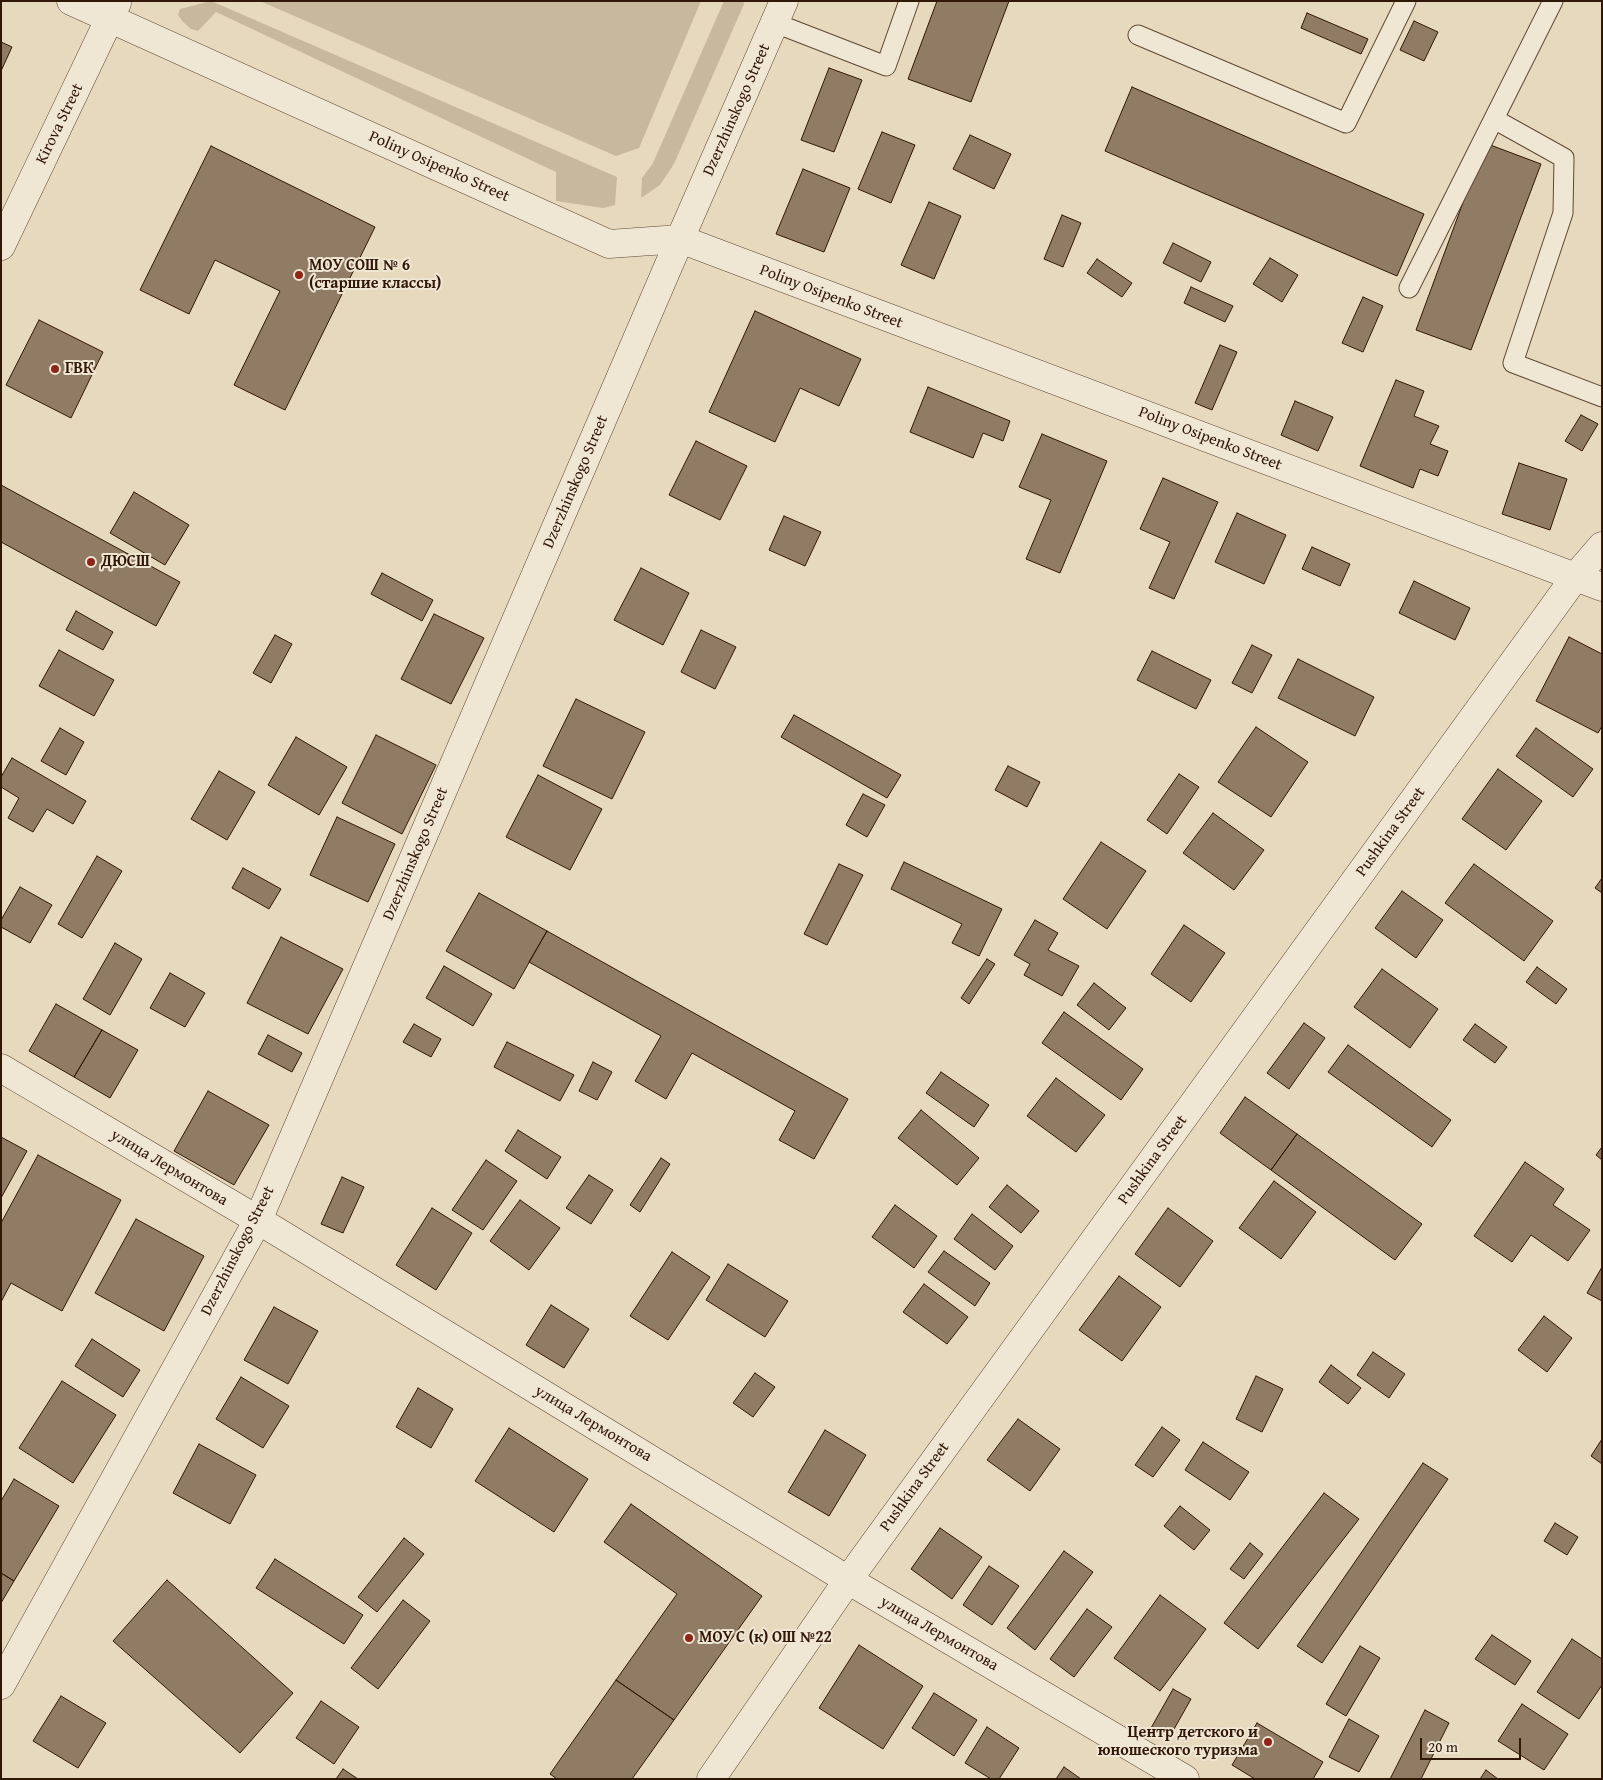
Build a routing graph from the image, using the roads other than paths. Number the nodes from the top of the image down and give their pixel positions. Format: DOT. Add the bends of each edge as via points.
graph roads {
  1 [pos="71,1"];
  2 [pos="909,1"];
  3 [pos="1406,1"];
  4 [pos="1553,1"];
  5 [pos="114,10"];
  6 [pos="780,12"];
  7 [pos="1138,35"];
  8 [pos="1494,119"];
  9 [pos="680,239"];
  10 [pos="1,246"];
  11 [pos="1409,288"];
  12 [pos="1602,397"];
  13 [pos="1602,546"];
  14 [pos="1576,576"];
  15 [pos="1602,587"];
  16 [pos="1,1068"];
  17 [pos="258,1220"];
  18 [pos="848,1580"];
  19 [pos="1,1684"];
  20 [pos="711,1779"];
  21 [pos="1185,1779"];
  1 -- 5 [label="street, Poliny Osipenko Street"];
  2 -- 6 [label="lane" via="886,66"];
  3 -- 7 [label="lane" via="1346,123"];
  4 -- 8 [label="lane"];
  5 -- 9 [label="street, Poliny Osipenko Street" via="609,244"];
  5 -- 10 [label="street, Kirova Street"];
  6 -- 9 [label="street, Dzerzhinskogo Street"];
  8 -- 11 [label="lane"];
  8 -- 12 [label="lane" via="1564,158 1563,213 1513,363"];
  9 -- 14 [label="street, Poliny Osipenko Street"];
  9 -- 17 [label="street, Dzerzhinskogo Street"];
  13 -- 14 [label="street, Pushkina Street"];
  14 -- 15 [label="street, Poliny Osipenko Street"];
  14 -- 18 [label="street, Pushkina Street"];
  16 -- 17 [label="street, улица Лермонтова"];
  17 -- 18 [label="street, улица Лермонтова"];
  17 -- 19 [label="street, Dzerzhinskogo Street"];
  18 -- 20 [label="street, Pushkina Street"];
  18 -- 21 [label="street, улица Лермонтова"];
}
